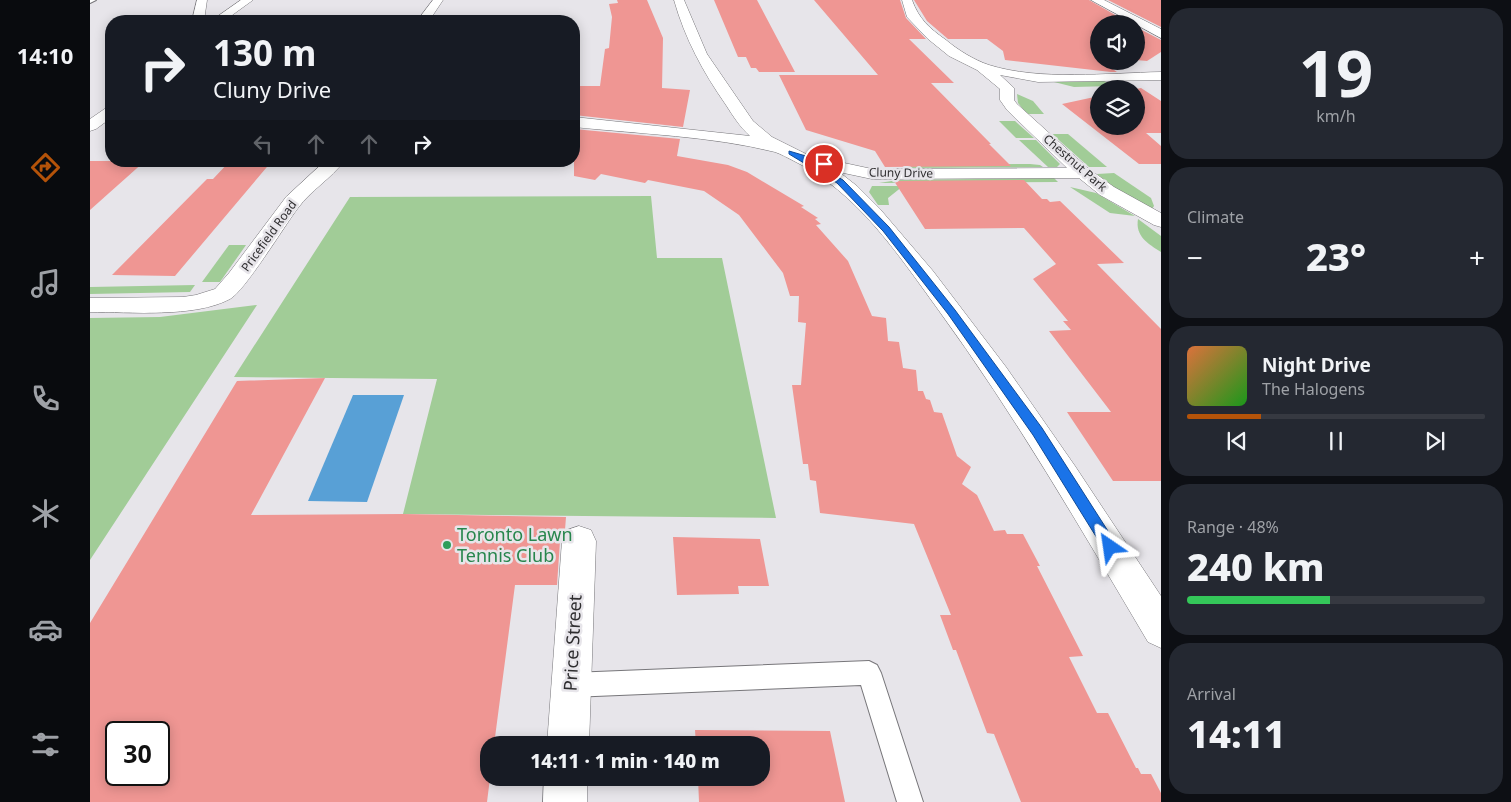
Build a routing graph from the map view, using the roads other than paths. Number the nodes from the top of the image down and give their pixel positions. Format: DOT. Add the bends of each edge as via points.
graph roads {
  1 [pos="202,0"];
  2 [pos="248,0"];
  3 [pos="438,0"];
  4 [pos="679,0"];
  5 [pos="907,0"];
  6 [pos="1096,0"];
  7 [pos="199,15"];
  8 [pos="226,15"];
  9 [pos="427,15"];
  10 [pos="1161,34"];
  11 [pos="982,67"];
  12 [pos="1161,76"];
  13 [pos="1038,78"];
  14 [pos="1007,88"];
  15 [pos="105,115"];
  16 [pos="580,123"];
  17 [pos="90,126"];
  18 [pos="791,153"];
  19 [pos="329,167"];
  20 [pos="1084,173"];
  21 [pos="1161,221"];
  22 [pos="90,305"];
  23 [pos="579,541"];
  24 [pos="1161,629"];
  25 [pos="571,685"];
  26 [pos="568,736"];
  27 [pos="566,786"];
  28 [pos="565,802"];
  29 [pos="910,802"];
  1 -- 7 [label="street"];
  2 -- 8 [label="street"];
  3 -- 9 [label="street"];
  4 -- 18 [label="street" via="702,60 744,121 757,134"];
  5 -- 11 [label="street, Chestnut Park" via="913,17 927,32 954,53"];
  6 -- 10 [label="street"];
  11 -- 13 [label="street, Chestnut Park"];
  11 -- 14 [label="street, Chestnut Park"];
  12 -- 13 [label="street, Chestnut Park"];
  13 -- 14 [label="street, Chestnut Park"];
  14 -- 20 [label="street, Chestnut Park" via="1007,100 1012,107"];
  15 -- 17 [label="street"];
  16 -- 18 [label="street, Cluny Drive" via="741,140"];
  18 -- 20 [label="street, Cluny Drive" via="872,174"];
  18 -- 24 [label="street" via="824,171 853,193 952,312 1038,432"];
  19 -- 22 [label="street, Pricefield Road" via="293,201 223,294 183,304"];
  20 -- 21 [label="street, Chestnut Park" via="1107,191"];
  23 -- 25 [label="street, Price Street"];
  25 -- 26 [label="street, Price Street"];
  25 -- 29 [label="lane" via="869,673"];
  27 -- 28 [label="street"];
}
